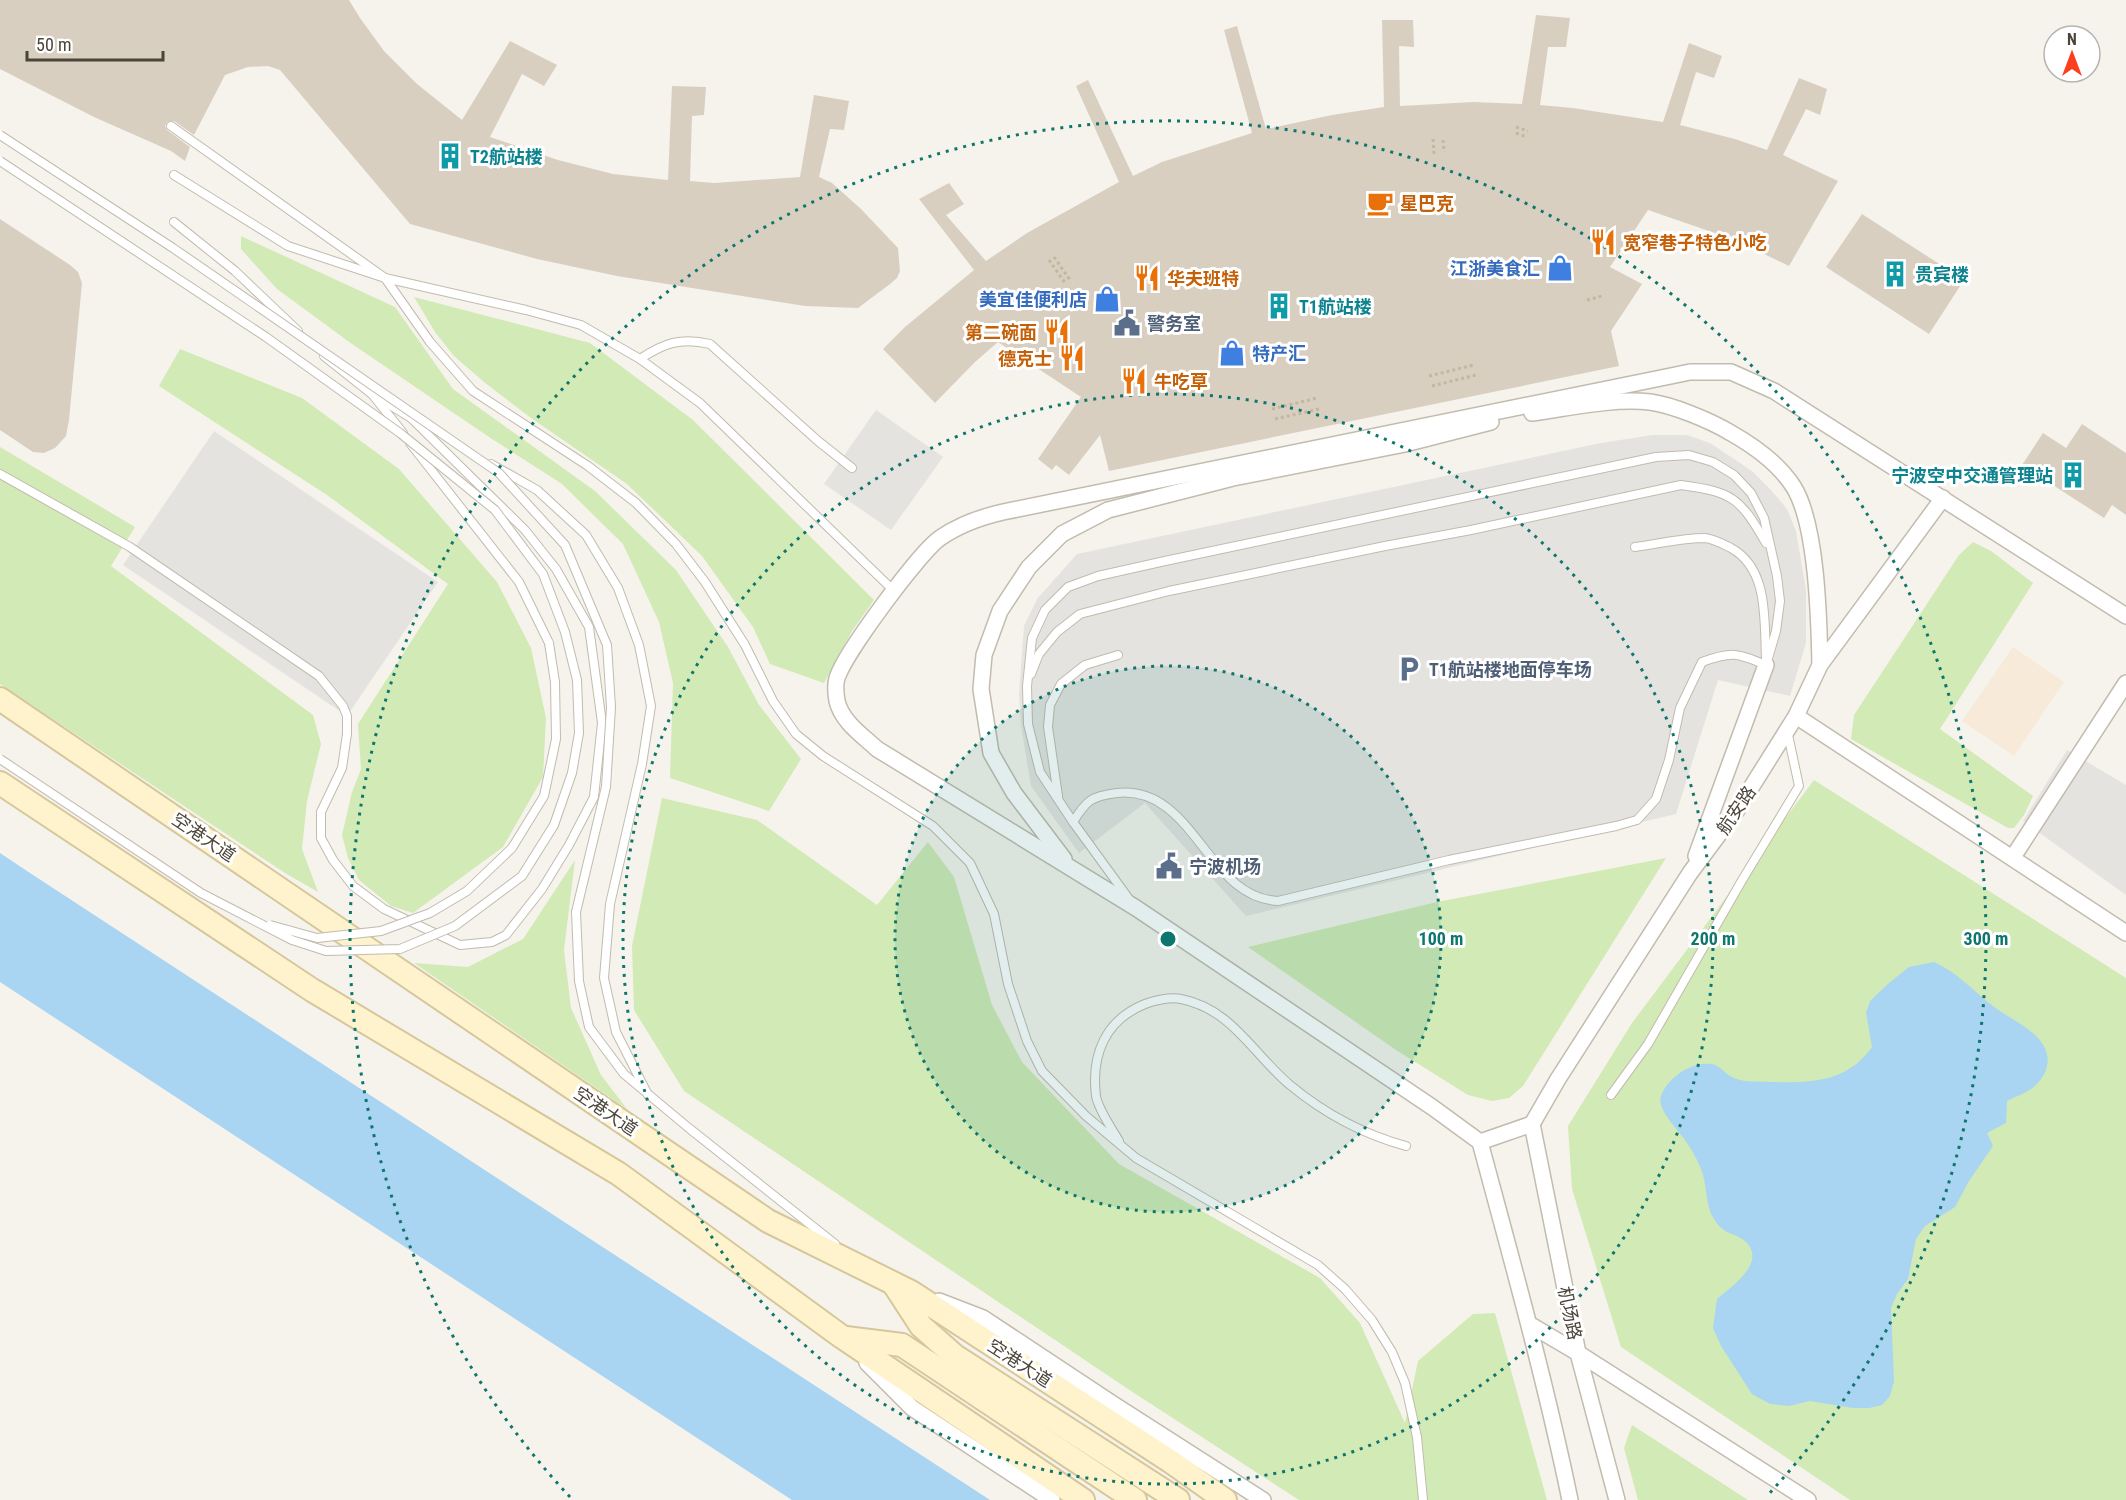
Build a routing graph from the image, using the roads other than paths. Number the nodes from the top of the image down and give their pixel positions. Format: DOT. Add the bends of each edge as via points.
graph roads {
  1 [pos="171,126"];
  2 [pos="0,135"];
  3 [pos="0,161"];
  4 [pos="174,175"];
  5 [pos="174,222"];
  6 [pos="385,278"];
  7 [pos="640,359"];
  8 [pos="372,394"];
  9 [pos="410,417"];
  10 [pos="852,468"];
  11 [pos="0,474"];
  12 [pos="1943,498"];
  13 [pos="1769,546"];
  14 [pos="1635,547"];
  15 [pos="894,591"];
  16 [pos="2126,616"];
  17 [pos="1118,655"];
  18 [pos="1766,665"];
  19 [pos="1820,665"];
  20 [pos="2126,682"];
  21 [pos="1027,686"];
  22 [pos="0,699"];
  23 [pos="1796,716"];
  24 [pos="1787,730"];
  25 [pos="0,759"];
  26 [pos="0,783"];
  27 [pos="1059,800"];
  28 [pos="1073,822"];
  29 [pos="2013,857"];
  30 [pos="1069,866"];
  31 [pos="1690,873"];
  32 [pos="1136,908"];
  33 [pos="254,921"];
  34 [pos="2126,933"];
  35 [pos="648,1095"];
  36 [pos="1611,1095"];
  37 [pos="1532,1124"];
  38 [pos="1480,1142"];
  39 [pos="1121,1145"];
  40 [pos="1406,1146"];
  41 [pos="871,1272"];
  42 [pos="893,1284"];
  43 [pos="1529,1324"];
  44 [pos="842,1337"];
  45 [pos="1578,1353"];
  46 [pos="1052,1500"];
  47 [pos="1083,1500"];
  48 [pos="1135,1500"];
  49 [pos="1178,1500"];
  50 [pos="1225,1500"];
  51 [pos="1263,1500"];
  52 [pos="1423,1500"];
  53 [pos="1570,1500"];
  54 [pos="1617,1500"];
  55 [pos="1808,1500"];
  1 -- 6 [label="lane"];
  2 -- 35 [label="lane, bridge" via="173,248 499,473 565,545 607,645 611,707 606,787 576,912 579,981 589,1027 624,1074"];
  3 -- 33 [label="lane, bridge" via="266,337 400,433 495,510 543,574 565,632 577,680 579,733 572,773 554,825 522,876 456,926 400,949 326,951"];
  4 -- 6 [label="lane" via="288,246"];
  5 -- 8 [label="lane" via="235,270 328,359"];
  6 -- 7 [label="lane" via="581,325"];
  6 -- 39 [label="lane" via="430,342 473,391 588,466 636,503 676,544 711,591 796,734 823,756 933,826 970,863 994,914 1008,984 1042,1071"];
  7 -- 10 [label="lane" via="673,342 693,340 710,344"];
  7 -- 15 [label="lane" via="700,403"];
  8 -- 9 [label="lane"];
  8 -- 33 [label="lane, bridge" via="519,582 549,643 555,682 556,739 544,796 512,848 467,891 430,913 381,931 317,938"];
  9 -- 11 [label="lane" via="525,530 556,569 589,627 602,723 594,797 542,889 506,935 492,942 460,945 384,909 353,886 333,860 321,838 321,812 342,768 347,716 344,706 319,676 130,547"];
  9 -- 35 [label="lane" via="537,490 586,535 618,588 639,645 651,706 610,904 604,978 616,1032"];
  12 -- 15 [label="street" via="1774,391 1731,372 1690,372 983,516 939,539"];
  12 -- 16 [label="street"];
  12 -- 19 [label="street, 航安路"];
  13 -- 18 [label="lane" via="1780,601"];
  13 -- 21 [label="lane" via="1740,503 1707,488 1681,485 1169,591 1080,614 1057,632 1039,654"];
  13 -- 21 [label="lane" via="1764,518 1751,493 1734,475 1713,462 1689,455 1656,457 1098,576 1068,587 1045,610 1032,638"];
  14 -- 18 [label="lane" via="1707,538 1735,550 1757,574"];
  15 -- 30 [label="street" via="850,653 836,680 843,718 877,749"];
  17 -- 27 [label="lane" via="1085,665 1061,684 1050,705 1048,727"];
  18 -- 28 [label="lane" via="1740,654 1722,654 1702,662 1680,708 1656,798 1637,820 1616,826 1272,901 1253,897 1214,862 1178,816 1161,802 1133,792 1095,798 1085,803"];
  18 -- 31 [label="street"];
  19 -- 23 [label="street, 航安路"];
  19 -- 30 [label="street" via="1819,613 1808,523 1794,487 1775,464 1710,420 1652,402 1524,414 1405,444 1233,478 1108,510 1062,534 1029,567 1000,611 984,655 981,689 991,753 1014,793"];
  20 -- 29 [label="street"];
  21 -- 27 [label="lane" via="1028,724 1040,772"];
  22 -- 41 [label="main road, 空港大道" via="768,1221"];
  23 -- 24 [label="street, 航安路"];
  23 -- 29 [label="street"];
  24 -- 31 [label="street, 航安路" via="1737,810"];
  24 -- 36 [label="lane" via="1798,786 1648,1044"];
  25 -- 33 [label="lane, bridge" via="201,893"];
  26 -- 44 [label="main road" via="312,990 619,1174"];
  27 -- 28 [label="lane"];
  28 -- 32 [label="lane"];
  29 -- 34 [label="street"];
  30 -- 32 [label="street"];
  31 -- 37 [label="street, 航安路"];
  32 -- 38 [label="street"];
  35 -- 41 [label="lane"];
  37 -- 38 [label="street"];
  37 -- 45 [label="street, 机场路"];
  38 -- 43 [label="street"];
  39 -- 40 [label="lane" via="1096,1100 1094,1069 1099,1048 1111,1028 1131,1010 1154,1000 1178,998 1206,1006 1232,1024 1288,1084 1326,1113 1373,1136"];
  39 -- 52 [label="lane" via="1136,1158 1318,1265 1372,1320 1405,1383 1418,1437"];
  41 -- 42 [label="main road, 空港大道"];
  42 -- 49 [label="main road" via="921,1326 955,1356"];
  42 -- 50 [label="main road, 空港大道" via="911,1292"];
  42 -- 51 [label="street" via="983,1318"];
  43 -- 45 [label="street"];
  43 -- 53 [label="street"];
  44 -- 46 [label="street" via="912,1408"];
  44 -- 47 [label="main road"];
  44 -- 48 [label="main road" via="902,1345"];
  45 -- 54 [label="street, 机场路"];
  45 -- 55 [label="street"];
}
